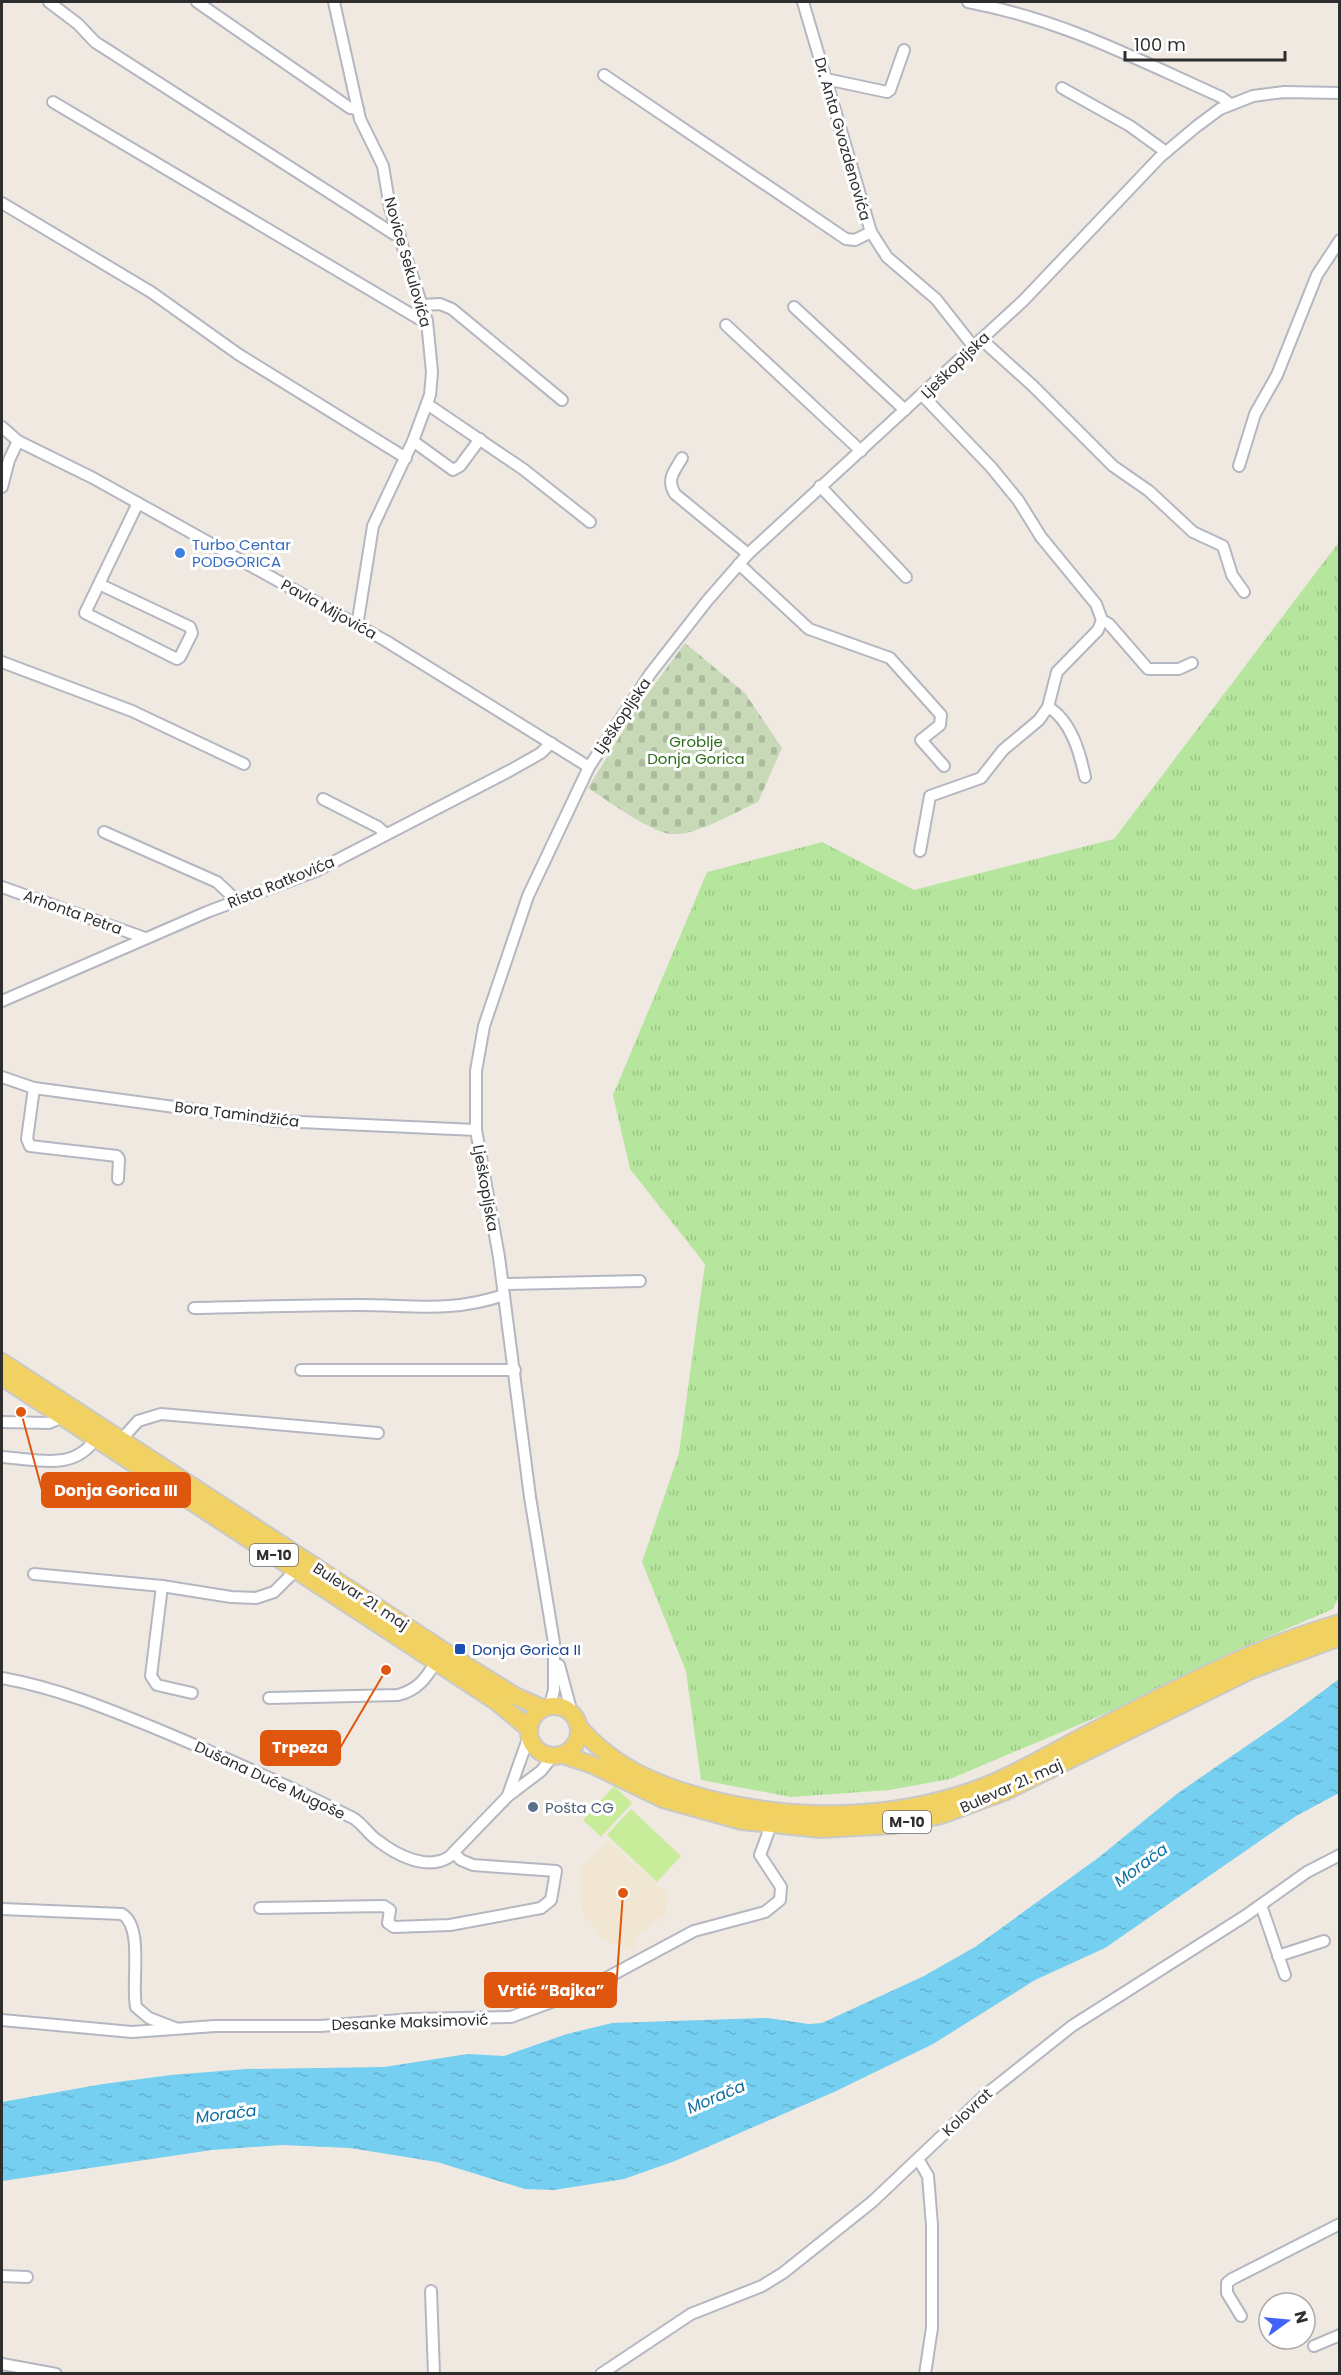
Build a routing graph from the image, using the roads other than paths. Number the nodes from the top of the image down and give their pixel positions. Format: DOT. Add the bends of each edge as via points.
graph roads {
  1 [pos="49,2"];
  2 [pos="197,2"];
  3 [pos="334,2"];
  4 [pos="803,2"];
  5 [pos="968,2"];
  6 [pos="904,50"];
  7 [pos="604,75"];
  8 [pos="826,79"];
  9 [pos="1062,88"];
  10 [pos="1340,93"];
  11 [pos="53,102"];
  12 [pos="1230,104"];
  13 [pos="358,109"];
  14 [pos="1166,152"];
  15 [pos="2,203"];
  16 [pos="870,232"];
  17 [pos="400,235"];
  18 [pos="1340,240"];
  19 [pos="423,305"];
  20 [pos="794,307"];
  21 [pos="427,321"];
  22 [pos="726,325"];
  23 [pos="977,342"];
  24 [pos="923,396"];
  25 [pos="562,400"];
  26 [pos="427,404"];
  27 [pos="905,410"];
  28 [pos="2,427"];
  29 [pos="480,439"];
  30 [pos="18,441"];
  31 [pos="414,441"];
  32 [pos="861,450"];
  33 [pos="406,458"];
  34 [pos="682,458"];
  35 [pos="1239,466"];
  36 [pos="820,486"];
  37 [pos="2,487"];
  38 [pos="138,503"];
  39 [pos="590,522"];
  40 [pos="748,554"];
  41 [pos="739,564"];
  42 [pos="906,577"];
  43 [pos="99,584"];
  44 [pos="1244,592"];
  45 [pos="1102,620"];
  46 [pos="357,626"];
  47 [pos="2,662"];
  48 [pos="1192,663"];
  49 [pos="1048,707"];
  50 [pos="551,743"];
  51 [pos="244,764"];
  52 [pos="944,766"];
  53 [pos="589,767"];
  54 [pos="1084,777"];
  55 [pos="323,799"];
  56 [pos="104,832"];
  57 [pos="386,834"];
  58 [pos="920,851"];
  59 [pos="2,887"];
  60 [pos="236,900"];
  61 [pos="145,938"];
  62 [pos="2,1001"];
  63 [pos="2,1077"];
  64 [pos="33,1088"];
  65 [pos="476,1130"];
  66 [pos="118,1179"];
  67 [pos="640,1281"];
  68 [pos="504,1289"];
  69 [pos="194,1308"];
  70 [pos="2,1362"];
  71 [pos="301,1370"];
  72 [pos="515,1370"];
  73 [pos="2,1377"];
  74 [pos="63,1417"];
  75 [pos="2,1422"];
  76 [pos="378,1433"];
  77 [pos="96,1438"];
  78 [pos="122,1439"];
  79 [pos="2,1457"];
  80 [pos="296,1570"];
  81 [pos="34,1574"];
  82 [pos="162,1586"];
  83 [pos="1340,1623"];
  84 [pos="1340,1637"];
  85 [pos="556,1656"];
  86 [pos="436,1662"];
  87 [pos="2,1678"];
  88 [pos="192,1693"];
  89 [pos="270,1698"];
  90 [pos="546,1707"];
  91 [pos="576,1720"];
  92 [pos="529,1732"];
  93 [pos="558,1755"];
  94 [pos="508,1796"];
  95 [pos="771,1825"];
  96 [pos="454,1853"];
  97 [pos="1340,1855"];
  98 [pos="1261,1905"];
  99 [pos="260,1908"];
  100 [pos="2,1909"];
  101 [pos="1324,1941"];
  102 [pos="1278,1956"];
  103 [pos="1284,1975"];
  104 [pos="2,2020"];
  105 [pos="178,2029"];
  106 [pos="918,2159"];
  107 [pos="1340,2224"];
  108 [pos="2,2276"];
  109 [pos="27,2277"];
  110 [pos="431,2291"];
  111 [pos="1241,2316"];
  112 [pos="1340,2335"];
  113 [pos="1317,2345"];
  114 [pos="2,2364"];
  115 [pos="56,2373"];
  116 [pos="434,2373"];
  117 [pos="602,2373"];
  118 [pos="925,2373"];
  1 -- 17 [label="street" via="95,42"];
  2 -- 13 [label="street" via="350,108"];
  3 -- 13 [label="street, Novice Sekulovića"];
  4 -- 8 [label="street, Dr. Anta Gvozdenovića"];
  5 -- 12 [label="street" via="1033,15 1074,30"];
  6 -- 8 [label="street" via="887,92"];
  7 -- 16 [label="street" via="846,239 855,240"];
  8 -- 16 [label="street, Dr. Anta Gvozdenovića"];
  9 -- 14 [label="street" via="1130,126"];
  10 -- 12 [label="street, Lješkopljska" via="1268,93"];
  11 -- 21 [label="street"];
  12 -- 14 [label="street, Lješkopljska"];
  13 -- 17 [label="street, Novice Sekulovića" via="383,166 390,208"];
  14 -- 23 [label="street, Lješkopljska" via="1024,300"];
  15 -- 33 [label="street" via="151,292 238,354"];
  16 -- 23 [label="street, Dr. Anta Gvozdenovića" via="887,257 936,299"];
  17 -- 19 [label="street, Novice Sekulovića"];
  18 -- 35 [label="street" via="1317,275 1276,375 1255,414"];
  19 -- 21 [label="street, Novice Sekulovića"];
  19 -- 25 [label="street" via="441,304 452,309"];
  20 -- 27 [label="street"];
  21 -- 26 [label="street, Novice Sekulovića" via="432,372"];
  22 -- 32 [label="street"];
  23 -- 24 [label="street, Lješkopljska"];
  23 -- 44 [label="street, Dr. Anta Gvozdenovića" via="1033,386 1113,466 1149,491 1193,532 1223,546 1232,575"];
  24 -- 27 [label="street, Lješkopljska"];
  24 -- 45 [label="street" via="992,467 1041,537 1096,603"];
  26 -- 29 [label="street"];
  26 -- 31 [label="street, Novice Sekulovića"];
  27 -- 32 [label="street, Lješkopljska"];
  28 -- 30 [label="street, Pavla Mijovića"];
  29 -- 31 [label="street" via="453,470"];
  29 -- 39 [label="street"];
  30 -- 37 [label="street"];
  30 -- 38 [label="street, Pavla Mijovića"];
  31 -- 33 [label="street, Novice Sekulovića"];
  32 -- 36 [label="street, Lješkopljska"];
  33 -- 46 [label="street, Novice Sekulovića" via="373,526"];
  34 -- 40 [label="street" via="670,478 675,494"];
  36 -- 40 [label="street, Lješkopljska"];
  36 -- 42 [label="street"];
  38 -- 43 [label="street"];
  38 -- 46 [label="street, Pavla Mijovića"];
  40 -- 41 [label="street, Lješkopljska"];
  41 -- 52 [label="street" via="809,629 880,653 899,666 941,715 940,725 921,740"];
  41 -- 53 [label="street, Lješkopljska" via="650,674"];
  43 -- 43 [label="street" via="85,614 177,659 180,657 192,633 190,627"];
  45 -- 48 [label="street" via="1148,669 1179,669"];
  45 -- 49 [label="street" via="1098,630 1056,672"];
  46 -- 50 [label="street, Pavla Mijovića"];
  47 -- 51 [label="street" via="132,711"];
  49 -- 54 [label="street" via="1072,735"];
  49 -- 58 [label="street" via="1039,720 1003,750 981,778 930,796"];
  50 -- 53 [label="street, Pavla Mijovića"];
  50 -- 57 [label="street, Rista Ratkovića" via="511,770"];
  53 -- 65 [label="street, Lješkopljska" via="528,896 490,1005 476,1071"];
  55 -- 57 [label="street"];
  56 -- 60 [label="street" via="217,882"];
  57 -- 60 [label="street, Rista Ratkovića" via="316,871"];
  59 -- 61 [label="street, Arhonta Petra"];
  60 -- 61 [label="street, Rista Ratkovića"];
  61 -- 62 [label="street, Rista Ratkovića"];
  63 -- 64 [label="street, Bora Tamindžića"];
  64 -- 65 [label="street, Bora Tamindžića" via="278,1120"];
  64 -- 66 [label="street" via="27,1139 30,1146 117,1156"];
  65 -- 68 [label="street, Lješkopljska"];
  67 -- 68 [label="street"];
  68 -- 69 [label="street" via="476,1304 433,1309 361,1305"];
  68 -- 72 [label="street, Lješkopljska"];
  70 -- 78 [label="main road, Bulevar 21. maj / M-10"];
  71 -- 72 [label="street"];
  72 -- 85 [label="street, Lješkopljska" via="530,1497"];
  73 -- 74 [label="main road, Bulevar 21. maj / M-10"];
  74 -- 75 [label="street" via="49,1423"];
  74 -- 77 [label="main road, Bulevar 21. maj / M-10"];
  76 -- 78 [label="street" via="161,1414 138,1421"];
  77 -- 79 [label="street" via="84,1454 72,1460"];
  77 -- 80 [label="main road, Bulevar 21. maj / M-10"];
  78 -- 90 [label="main road, Bulevar 21. maj / M-10" via="516,1697"];
  80 -- 82 [label="street" via="274,1592 256,1598"];
  80 -- 86 [label="main road, Bulevar 21. maj / M-10"];
  81 -- 82 [label="street"];
  82 -- 88 [label="street" via="151,1676 157,1684"];
  83 -- 91 [label="main road, Bulevar 21. maj / M-10" via="1198,1678 994,1782 898,1809 795,1814 708,1799 618,1763 600,1750"];
  84 -- 95 [label="main road, Bulevar 21. maj / M-10" via="1251,1670 1027,1782 962,1808 866,1828"];
  85 -- 90 [label="street, Lješkopljska" via="554,1690"];
  85 -- 91 [label="street, Lješkopljska"];
  86 -- 89 [label="street" via="423,1682 398,1695"];
  86 -- 92 [label="main road, Bulevar 21. maj / M-10" via="496,1702"];
  87 -- 96 [label="street, Dušana Duće Mugoše" via="76,1696 255,1769 353,1818 380,1843 418,1862 439,1863"];
  90 -- 91 [label="main road, Bulevar 21. maj / M-10" via="558,1705"];
  90 -- 92 [label="main road" via="536,1713"];
  91 -- 93 [label="main road" via="576,1744"];
  92 -- 93 [label="main road, Bulevar 21. maj / M-10" via="537,1750"];
  92 -- 94 [label="street, Dušana Duće Mugoše"];
  93 -- 94 [label="street, Dušana Duće Mugoše"];
  93 -- 95 [label="main road, Bulevar 21. maj / M-10" via="590,1764 689,1809"];
  94 -- 96 [label="street, Dušana Duće Mugoše"];
  95 -- 105 [label="street, Desanke Maksimović" via="760,1855 781,1887 780,1900 773,1908 694,1931 584,1990 539,2009 497,2019"];
  96 -- 99 [label="street" via="460,1860 473,1864 556,1870 550,1900 541,1908 450,1925 394,1927 388,1923 390,1910 384,1906"];
  97 -- 98 [label="street, Kolovrat" via="1307,1872"];
  98 -- 102 [label="street"];
  98 -- 106 [label="street, Kolovrat" via="1072,2026 984,2096"];
  100 -- 105 [label="street" via="128,1917 134,1931 136,2007 149,2018"];
  101 -- 102 [label="street"];
  102 -- 103 [label="street"];
  104 -- 105 [label="street, Desanke Maksimović" via="132,2032"];
  106 -- 117 [label="street, Kolovrat" via="872,2202 778,2277 691,2314"];
  106 -- 118 [label="street" via="928,2176 932,2225 932,2328"];
  107 -- 111 [label="street" via="1227,2283 1227,2293"];
  108 -- 109 [label="street"];
  110 -- 116 [label="street"];
  112 -- 113 [label="street"];
  114 -- 115 [label="street"];
}
